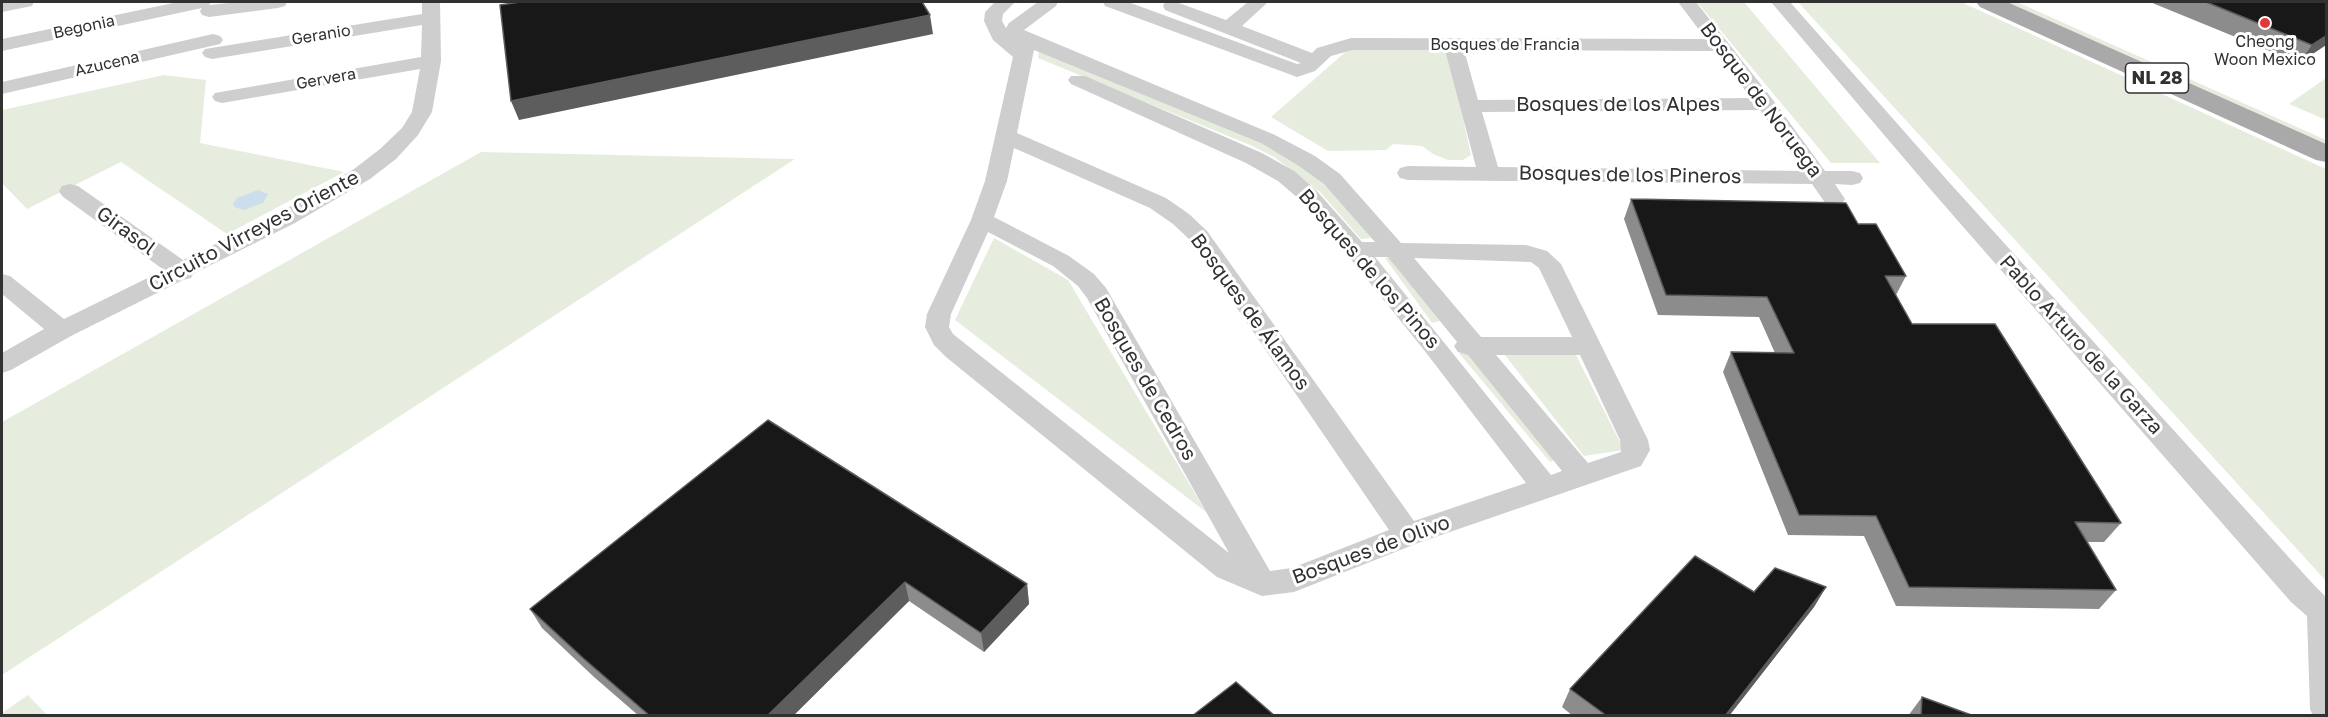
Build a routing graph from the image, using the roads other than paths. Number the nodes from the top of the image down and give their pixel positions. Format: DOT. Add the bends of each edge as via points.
graph roads {
  1 [pos="25,2"];
  2 [pos="278,2"];
  3 [pos="1006,2"];
  4 [pos="1049,2"];
  5 [pos="1160,2"];
  6 [pos="1259,2"];
  7 [pos="1687,2"];
  8 [pos="1780,2"];
  9 [pos="1988,2"];
  10 [pos="2031,2"];
  11 [pos="1126,4"];
  12 [pos="2,6"];
  13 [pos="206,6"];
  14 [pos="430,10"];
  15 [pos="1229,27"];
  16 [pos="1021,42"];
  17 [pos="2,45"];
  18 [pos="1453,45"];
  19 [pos="1721,45"];
  20 [pos="212,46"];
  21 [pos="431,61"];
  22 [pos="1315,61"];
  23 [pos="2,88"];
  24 [pos="222,97"];
  25 [pos="1766,104"];
  26 [pos="1470,106"];
  27 [pos="2326,130"];
  28 [pos="1007,137"];
  29 [pos="2326,154"];
  30 [pos="1408,173"];
  31 [pos="1489,174"];
  32 [pos="1818,177"];
  33 [pos="1852,178"];
  34 [pos="70,191"];
  35 [pos="1834,199"];
  36 [pos="982,220"];
  37 [pos="1354,249"];
  38 [pos="1396,250"];
  39 [pos="183,272"];
  40 [pos="2,282"];
  41 [pos="62,330"];
  42 [pos="1433,344"];
  43 [pos="1587,346"];
  44 [pos="1477,347"];
  45 [pos="2,364"];
  46 [pos="1582,475"];
  47 [pos="1545,488"];
  48 [pos="1408,534"];
  49 [pos="1262,584"];
  50 [pos="2324,613"];
  51 [pos="2326,709"];
  1 -- 12 [label="street"];
  2 -- 13 [label="street, Begonia"];
  3 -- 16 [label="street, Bosques de los Pinos" via="994,12 993,21 1000,36"];
  4 -- 16 [label="street" via="1019,22"];
  5 -- 15 [label="street"];
  6 -- 15 [label="street"];
  7 -- 19 [label="street, Bosque de Noruega"];
  8 -- 50 [label="street, Pablo Arturo de la Garza" via="2302,593"];
  9 -- 29 [label="main road, NL 28"];
  10 -- 27 [label="main road, NL 28"];
  11 -- 22 [label="street, Bosques de Francia" via="1297,71"];
  13 -- 17 [label="street, Begonia"];
  14 -- 20 [label="street, Geranio"];
  14 -- 21 [label="street, Circuito Virreyes Oriente"];
  15 -- 22 [label="street"];
  16 -- 28 [label="street"];
  16 -- 37 [label="street, Bosques de los Pinos" via="1278,171 1307,194"];
  16 -- 38 [label="street, Bosques de los Pinos" via="1285,147 1332,179"];
  18 -- 19 [label="street, Bosques de Francia"];
  18 -- 22 [label="street, Bosques de Francia" via="1351,44 1324,52"];
  18 -- 26 [label="street"];
  19 -- 25 [label="street, Bosque de Noruega"];
  20 -- 23 [label="street, Azucena"];
  21 -- 24 [label="street, Gervera"];
  21 -- 39 [label="street, Circuito Virreyes Oriente" via="422,112 388,154 287,218"];
  25 -- 26 [label="street, Bosques de los Alpes"];
  25 -- 32 [label="street, Bosque de Noruega"];
  26 -- 31 [label="street"];
  28 -- 36 [label="street"];
  28 -- 48 [label="street, Bosques de Álamos" via="1158,202 1181,219 1198,236"];
  30 -- 31 [label="street, Bosques de los Pineros"];
  31 -- 32 [label="street, Bosques de los Pineros"];
  32 -- 33 [label="street, Bosques de los Pineros"];
  32 -- 35 [label="street, Bosque de Noruega"];
  34 -- 39 [label="street, Girasol"];
  36 -- 49 [label="street, Bosques de Cedros" via="1061,261 1097,294"];
  36 -- 49 [label="street" via="939,314 937,327 943,339 1227,568"];
  37 -- 38 [label="street, Bosques de Olivo"];
  37 -- 42 [label="street, Bosques de los Pinos"];
  38 -- 43 [label="street, Bosques de Olivo" via="1539,256 1549,264"];
  38 -- 44 [label="street, Bosques de los Pinos"];
  39 -- 41 [label="street, Circuito Virreyes Oriente"];
  40 -- 41 [label="street"];
  41 -- 45 [label="street, Circuito Virreyes Oriente"];
  42 -- 44 [label="street"];
  42 -- 47 [label="street, Bosques de los Pinos"];
  43 -- 44 [label="street"];
  43 -- 46 [label="street, Bosques de Olivo" via="1636,450 1624,463"];
  44 -- 46 [label="street, Bosques de los Pinos"];
  46 -- 47 [label="street, Bosques de Olivo"];
  47 -- 48 [label="street, Bosques de Olivo"];
  48 -- 49 [label="street, Bosques de Olivo" via="1294,580"];
  50 -- 51 [label="street, Pablo Arturo de la Garza"];
}
